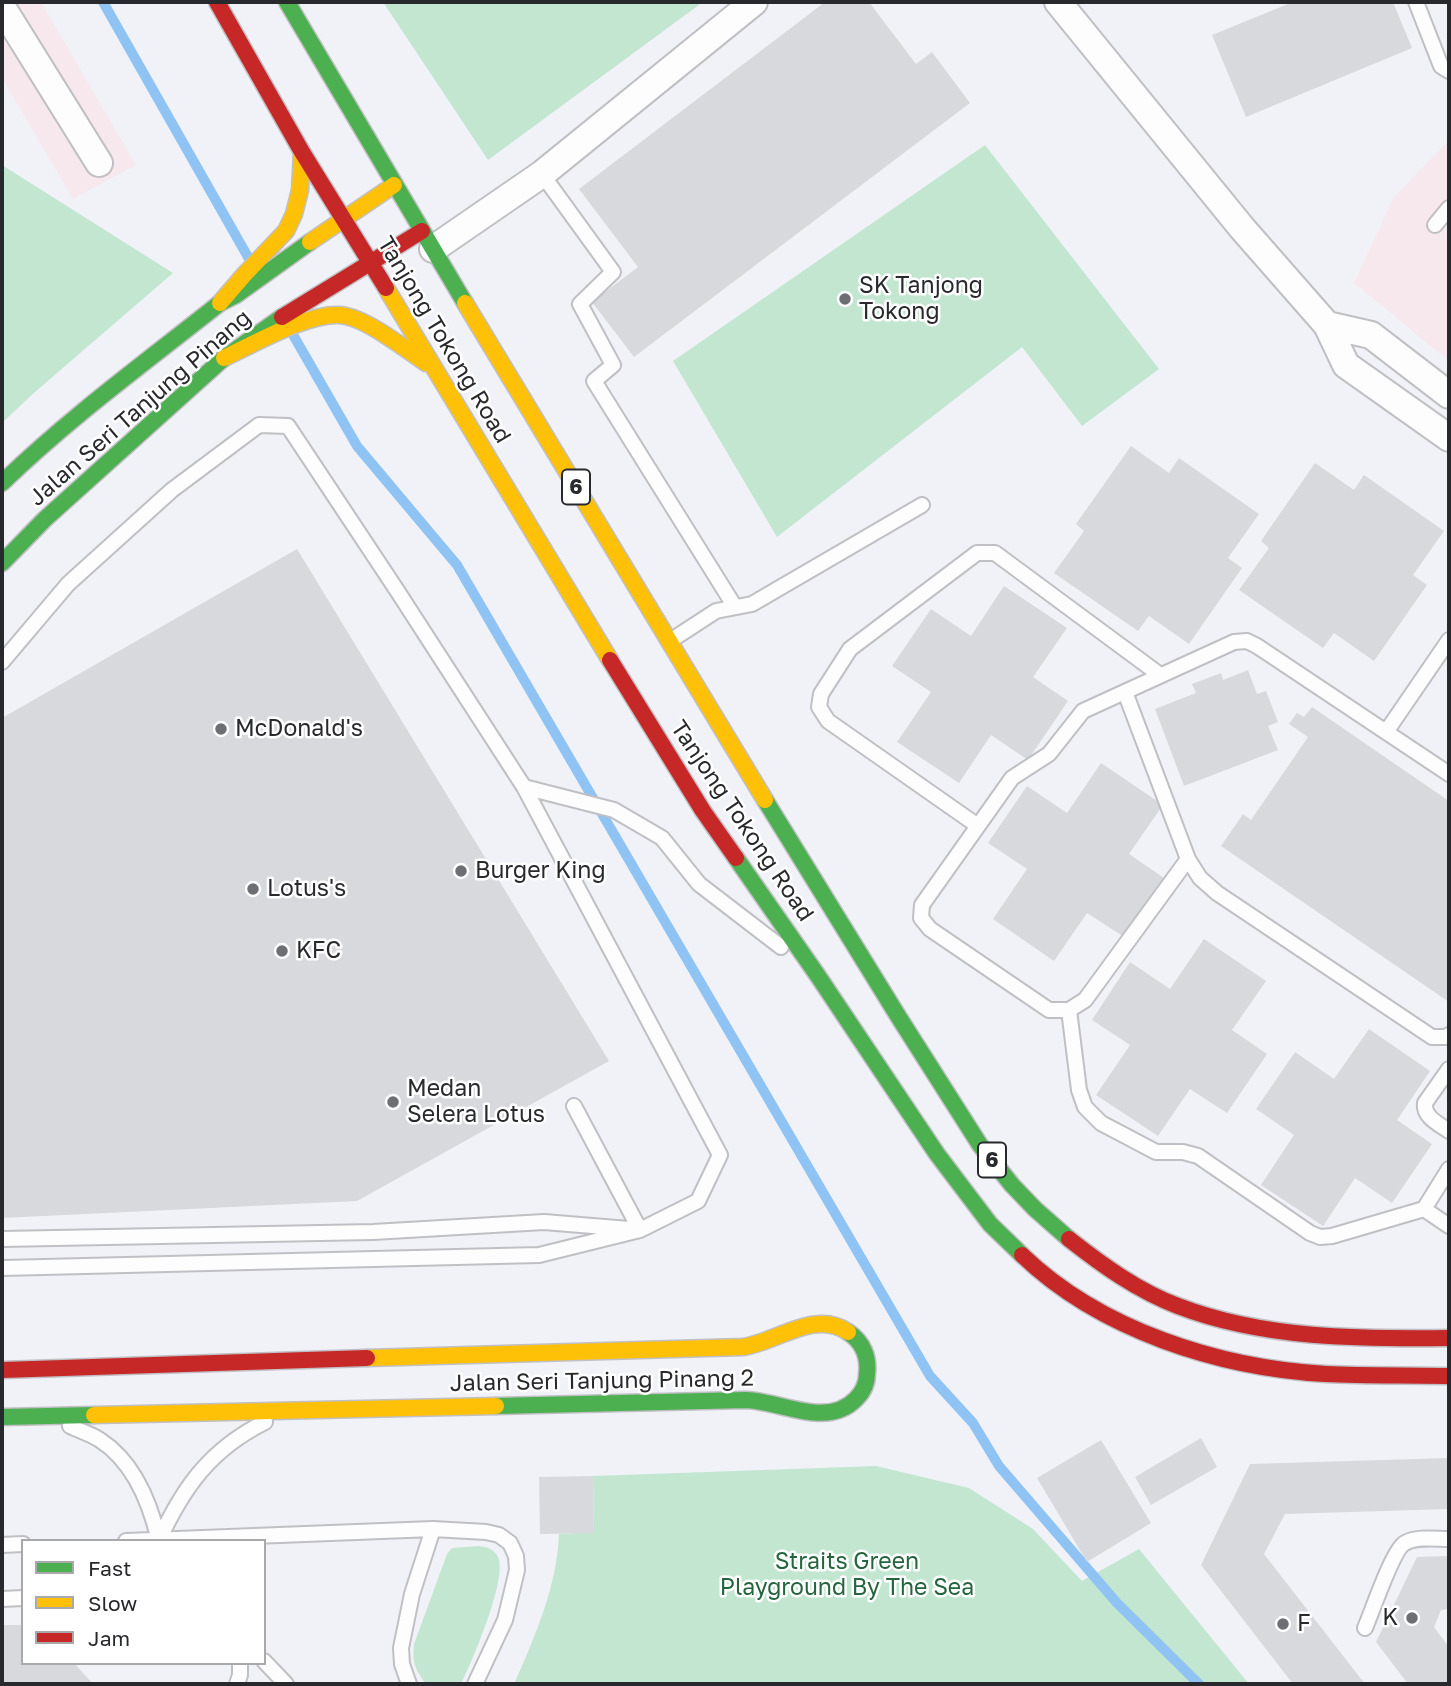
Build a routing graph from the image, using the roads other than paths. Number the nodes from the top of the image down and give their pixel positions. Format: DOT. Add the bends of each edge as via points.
graph roads {
  1 [pos="217,2"];
  2 [pos="287,2"];
  3 [pos="754,2"];
  4 [pos="1058,2"];
  5 [pos="1416,2"];
  6 [pos="2,7"];
  7 [pos="1449,71"];
  8 [pos="302,152"];
  9 [pos="99,163"];
  10 [pos="542,174"];
  11 [pos="394,185"];
  12 [pos="1449,208"];
  13 [pos="344,219"];
  14 [pos="1435,225"];
  15 [pos="427,240"];
  16 [pos="371,262"];
  17 [pos="220,303"];
  18 [pos="1327,325"];
  19 [pos="224,358"];
  20 [pos="433,368"];
  21 [pos="1449,395"];
  22 [pos="1449,438"];
  23 [pos="2,483"];
  24 [pos="922,505"];
  25 [pos="2,563"];
  26 [pos="736,607"];
  27 [pos="1449,640"];
  28 [pos="670,641"];
  29 [pos="2,662"];
  30 [pos="1160,675"];
  31 [pos="1125,692"];
  32 [pos="1386,732"];
  33 [pos="1449,774"];
  34 [pos="524,788"];
  35 [pos="978,827"];
  36 [pos="1188,859"];
  37 [pos="818,976"];
  38 [pos="1069,1010"];
  39 [pos="1448,1041"];
  40 [pos="1449,1069"];
  41 [pos="574,1106"];
  42 [pos="1449,1131"];
  43 [pos="1449,1169"];
  44 [pos="1424,1209"];
  45 [pos="1449,1226"];
  46 [pos="640,1230"];
  47 [pos="2,1239"];
  48 [pos="2,1269"];
  49 [pos="1449,1338"];
  50 [pos="2,1370"];
  51 [pos="1449,1376"];
  52 [pos="288,1410"];
  53 [pos="47,1416"];
  54 [pos="2,1418"];
  55 [pos="433,1529"];
  56 [pos="159,1539"];
  57 [pos="159,1539"];
  58 [pos="184,1539"];
  59 [pos="1449,1539"];
  60 [pos="21,1544"];
  61 [pos="2,1545"];
  62 [pos="21,1598"];
  63 [pos="2,1599"];
  64 [pos="1365,1628"];
  65 [pos="266,1663"];
  66 [pos="240,1665"];
  67 [pos="237,1684"];
  68 [pos="286,1684"];
  69 [pos="409,1684"];
  70 [pos="475,1684"];
  1 -- 8 [label="main road, Tanjong Tokong Road / 6"];
  2 -- 11 [label="main road, Tanjong Tokong Road / 6"];
  3 -- 10 [label="street"];
  4 -- 18 [label="street"];
  5 -- 7 [label="lane" via="1441,65"];
  6 -- 9 [label="street"];
  8 -- 13 [label="main road, Tanjong Tokong Road / 6"];
  8 -- 17 [label="main road" via="300,190 286,231"];
  10 -- 15 [label="street"];
  10 -- 26 [label="lane" via="613,272 580,304 613,365 594,381"];
  11 -- 13 [label="main road, Jalan Seri Tanjung Pinang"];
  11 -- 15 [label="main road, Tanjong Tokong Road / 6"];
  12 -- 14 [label="lane"];
  13 -- 16 [label="main road, Tanjong Tokong Road / 6"];
  13 -- 17 [label="main road, Jalan Seri Tanjung Pinang"];
  15 -- 16 [label="main road, Jalan Seri Tanjung Pinang"];
  15 -- 28 [label="main road, Tanjong Tokong Road / 6"];
  16 -- 19 [label="main road, Jalan Seri Tanjung Pinang"];
  16 -- 20 [label="main road, Tanjong Tokong Road / 6"];
  17 -- 23 [label="main road, Jalan Seri Tanjung Pinang" via="98,398"];
  18 -- 21 [label="street" via="1371,335"];
  18 -- 22 [label="street" via="1346,365"];
  19 -- 20 [label="main road" via="301,323 346,316 368,325"];
  19 -- 25 [label="main road, Jalan Seri Tanjung Pinang"];
  20 -- 37 [label="main road, Tanjong Tokong Road / 6" via="703,811"];
  24 -- 26 [label="lane" via="752,604"];
  26 -- 28 [label="lane" via="716,611"];
  27 -- 32 [label="lane"];
  28 -- 49 [label="main road, Tanjong Tokong Road / 6" via="967,1125 1006,1178 1069,1238 1146,1290 1212,1317 1325,1336"];
  29 -- 34 [label="lane" via="68,584 172,490 259,425 288,426"];
  30 -- 31 [label="lane"];
  30 -- 32 [label="lane" via="1234,642 1247,642"];
  30 -- 35 [label="lane" via="995,553 977,553 850,649 821,694 819,707 828,721"];
  31 -- 35 [label="lane" via="1083,711 1049,754 1012,778"];
  31 -- 36 [label="lane"];
  32 -- 33 [label="lane"];
  34 -- 37 [label="lane" via="614,810 662,838 699,884"];
  34 -- 46 [label="lane" via="720,1155 698,1201"];
  35 -- 38 [label="lane" via="922,905 921,918 930,929 1049,1010"];
  36 -- 38 [label="lane" via="1085,1000"];
  36 -- 39 [label="lane" via="1217,893 1432,1037"];
  37 -- 51 [label="main road, Tanjong Tokong Road / 6" via="937,1154 990,1224 1043,1275 1072,1295 1126,1325 1205,1355 1325,1374"];
  38 -- 44 [label="lane" via="1079,1090 1085,1107 1101,1123 1156,1152 1198,1156 1320,1237"];
  40 -- 42 [label="lane" via="1424,1110"];
  41 -- 46 [label="lane"];
  43 -- 44 [label="lane"];
  44 -- 45 [label="lane"];
  46 -- 47 [label="lane" via="544,1222 373,1232"];
  46 -- 48 [label="lane" via="539,1255"];
  50 -- 52 [label="main road, Jalan Seri Tanjung Pinang 2" via="726,1348 753,1345 821,1323 850,1331 869,1363 858,1397 848,1406 824,1413 739,1400"];
  52 -- 53 [label="main road, Jalan Seri Tanjung Pinang 2"];
  52 -- 56 [label="lane" via="220,1449 172,1511"];
  53 -- 54 [label="main road, Jalan Seri Tanjung Pinang 2"];
  53 -- 57 [label="lane" via="99,1439 117,1453 144,1493"];
  55 -- 58 [label="lane"];
  55 -- 69 [label="lane" via="401,1647"];
  55 -- 70 [label="lane" via="499,1535 510,1543 516,1556 509,1608"];
  59 -- 64 [label="lane" via="1415,1539 1402,1544"];
  60 -- 61 [label="lane"];
  62 -- 63 [label="lane"];
  65 -- 68 [label="lane"];
  66 -- 67 [label="lane"];
}
